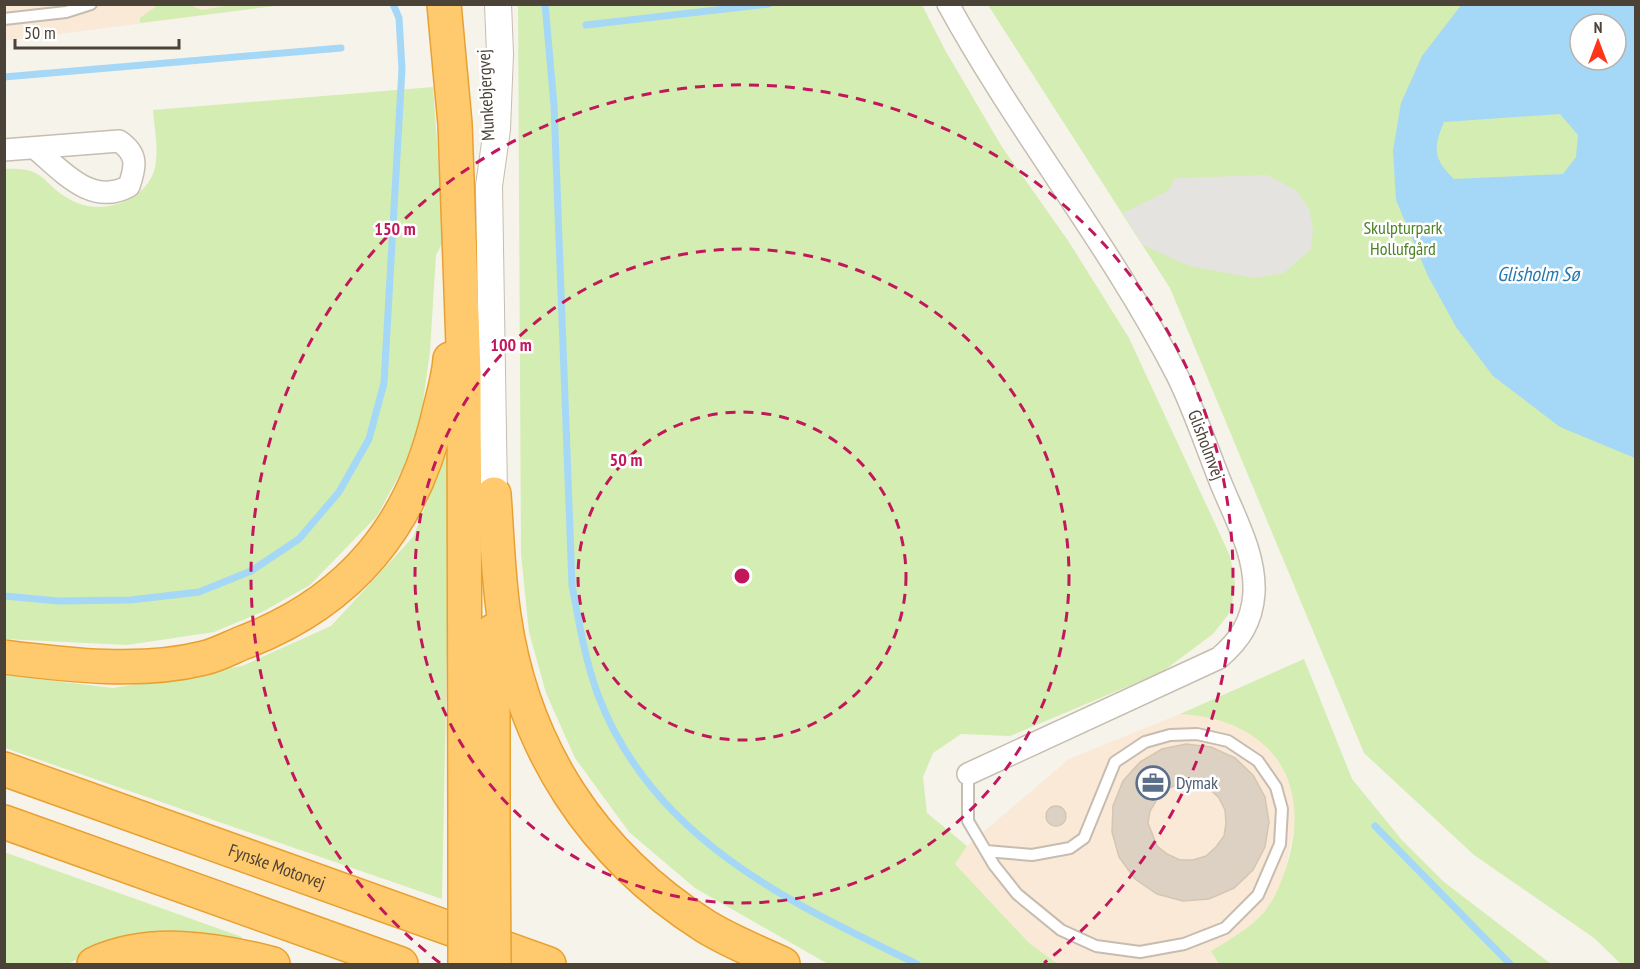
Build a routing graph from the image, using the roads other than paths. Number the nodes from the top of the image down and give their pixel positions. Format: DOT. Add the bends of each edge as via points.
graph roads {
  1 [pos="91,4"];
  2 [pos="444,4"];
  3 [pos="481,4"];
  4 [pos="498,4"];
  5 [pos="948,4"];
  6 [pos="4,19"];
  7 [pos="36,149"];
  8 [pos="4,150"];
  9 [pos="489,186"];
  10 [pos="459,238"];
  11 [pos="494,494"];
  12 [pos="4,657"];
  13 [pos="4,769"];
  14 [pos="968,774"];
  15 [pos="4,822"];
  16 [pos="479,824"];
  17 [pos="986,851"];
  18 [pos="94,964"];
  19 [pos="273,964"];
  20 [pos="401,964"];
  21 [pos="465,964"];
  22 [pos="494,964"];
  23 [pos="549,964"];
  24 [pos="783,964"];
  1 -- 6 [label="lane" via="66,12"];
  2 -- 10 [label="highway" via="455,124"];
  3 -- 9 [label="street, Munkebjergvej"];
  4 -- 9 [label="street" via="497,129"];
  5 -- 14 [label="street, Glisholmvej" via="1029,139 1104,250 1178,377 1251,559 1254,592 1250,619 1237,642 1219,658"];
  7 -- 8 [label="street"];
  9 -- 11 [label="street"];
  10 -- 12 [label="highway" via="449,370 431,448 403,514 365,564 326,599 279,629 204,658 134,666"];
  10 -- 16 [label="highway"];
  11 -- 16 [label="highway"];
  11 -- 24 [label="highway" via="504,617 521,692 546,755 573,801 628,868 706,926"];
  13 -- 23 [label="highway, Fynske Motorvej"];
  14 -- 17 [label="lane" via="968,821"];
  15 -- 20 [label="highway"];
  16 -- 21 [label="highway, bridge"];
  16 -- 22 [label="highway, bridge"];
  17 -- 17 [label="lane" via="1017,894 1061,930 1096,946 1140,952 1184,945 1225,928 1258,895 1280,844 1282,809 1276,787 1258,761 1228,741 1197,734 1170,735 1145,742 1115,762 1084,838 1070,848 1032,855"];
  18 -- 19 [label="highway" via="152,950 192,949"];
}
